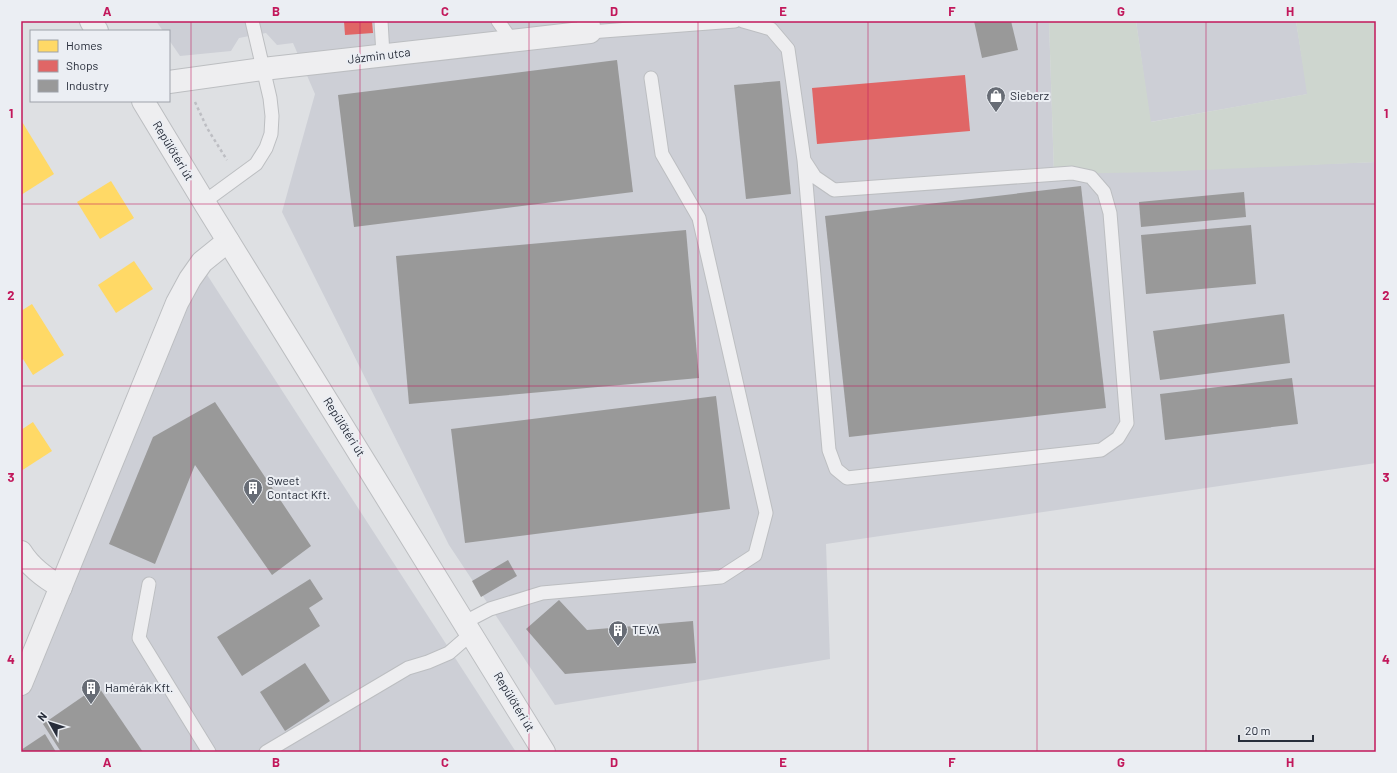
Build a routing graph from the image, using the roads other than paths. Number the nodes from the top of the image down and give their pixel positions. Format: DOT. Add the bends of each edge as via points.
graph roads {
  1 [pos="91,21"];
  2 [pos="252,21"];
  3 [pos="381,21"];
  4 [pos="498,21"];
  5 [pos="735,21"];
  6 [pos="743,21"];
  7 [pos="589,26"];
  8 [pos="96,30"];
  9 [pos="512,41"];
  10 [pos="383,56"];
  11 [pos="263,69"];
  12 [pos="651,78"];
  13 [pos="177,80"];
  14 [pos="144,102"];
  15 [pos="804,160"];
  16 [pos="204,202"];
  17 [pos="228,241"];
  18 [pos="21,552"];
  19 [pos="149,584"];
  20 [pos="61,587"];
  21 [pos="468,628"];
  22 [pos="21,684"];
  23 [pos="209,752"];
  24 [pos="266,752"];
  25 [pos="544,752"];
  1 -- 8 [label="street"];
  2 -- 11 [label="lane"];
  3 -- 10 [label="lane"];
  4 -- 9 [label="lane"];
  5 -- 7 [label="lane"];
  6 -- 15 [label="lane" via="771,29 788,49"];
  7 -- 9 [label="street, Jázmin utca"];
  9 -- 10 [label="street, Jázmin utca"];
  10 -- 11 [label="street, Jázmin utca"];
  11 -- 13 [label="street, Jázmin utca"];
  11 -- 16 [label="lane" via="272,116 271,134 266,148 256,164"];
  12 -- 21 [label="lane" via="662,154 699,218 766,513 755,555 722,577 542,593 490,610"];
  14 -- 16 [label="street, Repülőtéri út"];
  15 -- 15 [label="lane" via="815,177 834,190 1072,172 1091,177 1104,192 1110,213 1127,422 1118,438 1102,450 847,478 836,469 829,450"];
  16 -- 17 [label="street, Repülőtéri út"];
  17 -- 20 [label="street" via="202,262 177,303"];
  17 -- 21 [label="street, Repülőtéri út"];
  18 -- 20 [label="street" via="41,576"];
  19 -- 23 [label="lane" via="139,638"];
  20 -- 22 [label="street"];
  21 -- 24 [label="lane" via="449,653 408,668"];
  21 -- 25 [label="street, Repülőtéri út"];
}
